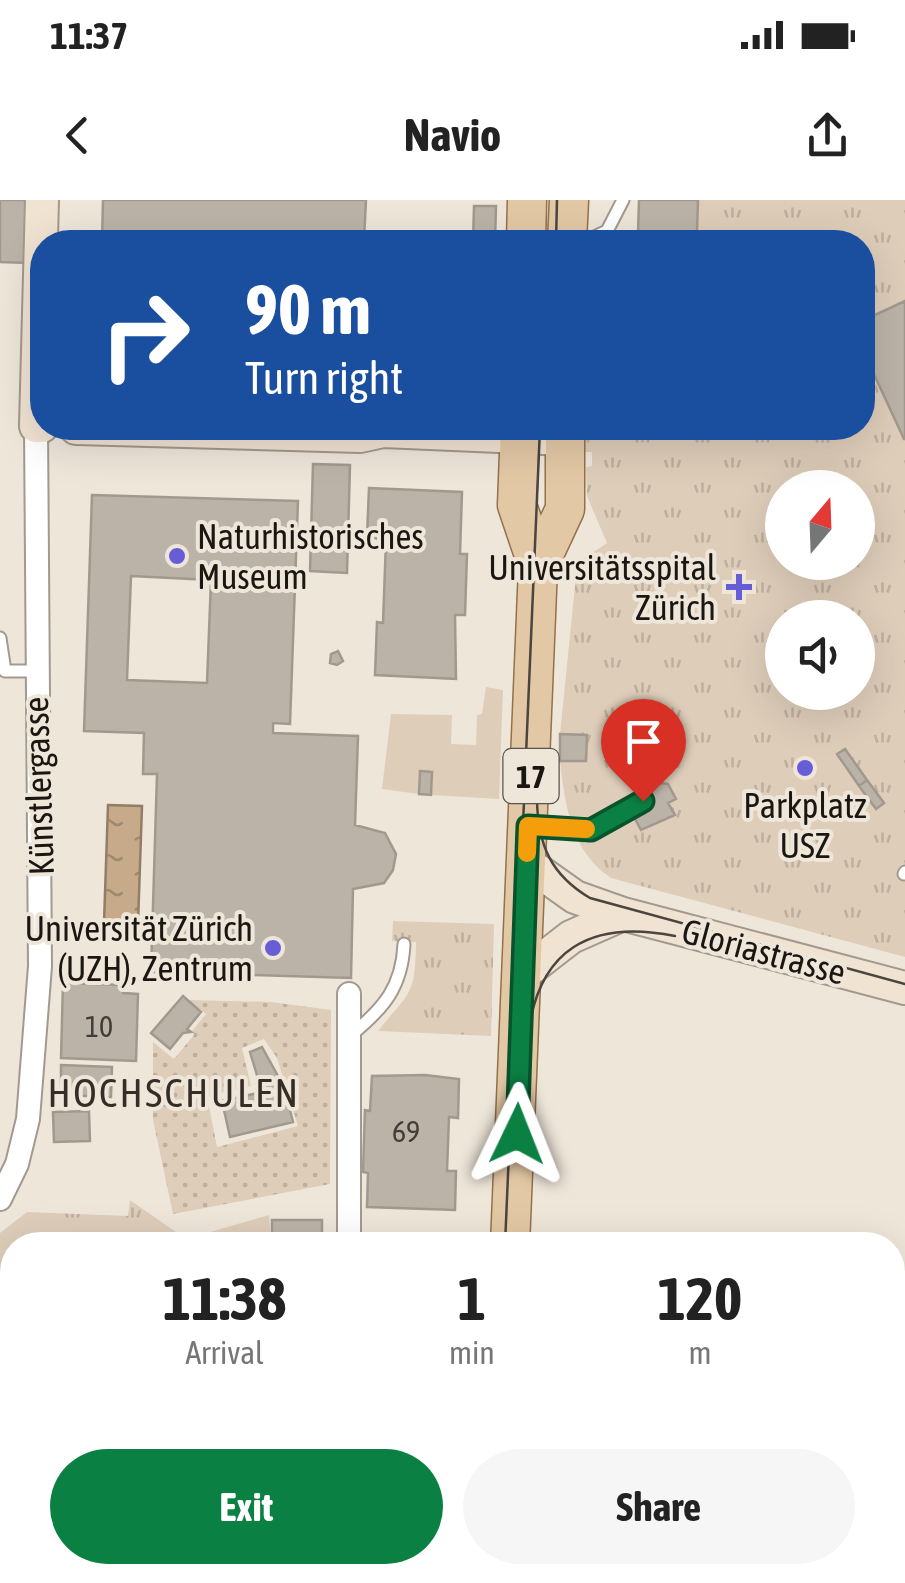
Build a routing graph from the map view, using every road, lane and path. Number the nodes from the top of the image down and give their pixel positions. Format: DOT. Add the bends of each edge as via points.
graph roads {
  1 [pos="42,200"];
  2 [pos="623,200"];
  3 [pos="42,230"];
  4 [pos="608,230"];
  5 [pos="39,440"];
  6 [pos="520,440"];
  7 [pos="566,440"];
  8 [pos="538,568"];
  9 [pos="0,638"];
  10 [pos="35,670"];
  11 [pos="643,801"];
  12 [pos="528,826"];
  13 [pos="526,863"];
  14 [pos="623,914"];
  15 [pos="404,944"];
  16 [pos="522,975"];
  17 [pos="905,988"];
  18 [pos="349,994"];
  19 [pos="348,1038"];
  20 [pos="0,1199"];
  21 [pos="349,1232"];
  22 [pos="511,1232"];
  1 -- 3 [label="street"];
  2 -- 4 [label="lane"];
  5 -- 10 [label="street, Künstlergasse"];
  6 -- 8 [label="main road, 17" via="518,505"];
  7 -- 8 [label="main road, 17" via="565,509"];
  8 -- 12 [label="main road, 17"];
  9 -- 10 [label="lane" via="5,671"];
  10 -- 20 [label="street, Künstlergasse" via="42,893 34,1072 24,1141"];
  11 -- 12 [label="lane" via="591,830"];
  12 -- 13 [label="main road, 17"];
  13 -- 14 [label="street, Gloriastrasse" via="575,897"];
  13 -- 16 [label="main road, 17"];
  14 -- 16 [label="street" via="572,937"];
  14 -- 17 [label="street, Gloriastrasse"];
  15 -- 19 [label="lane" via="393,994"];
  16 -- 22 [label="main road, 17"];
  18 -- 19 [label="street"];
  19 -- 21 [label="street"];
}
